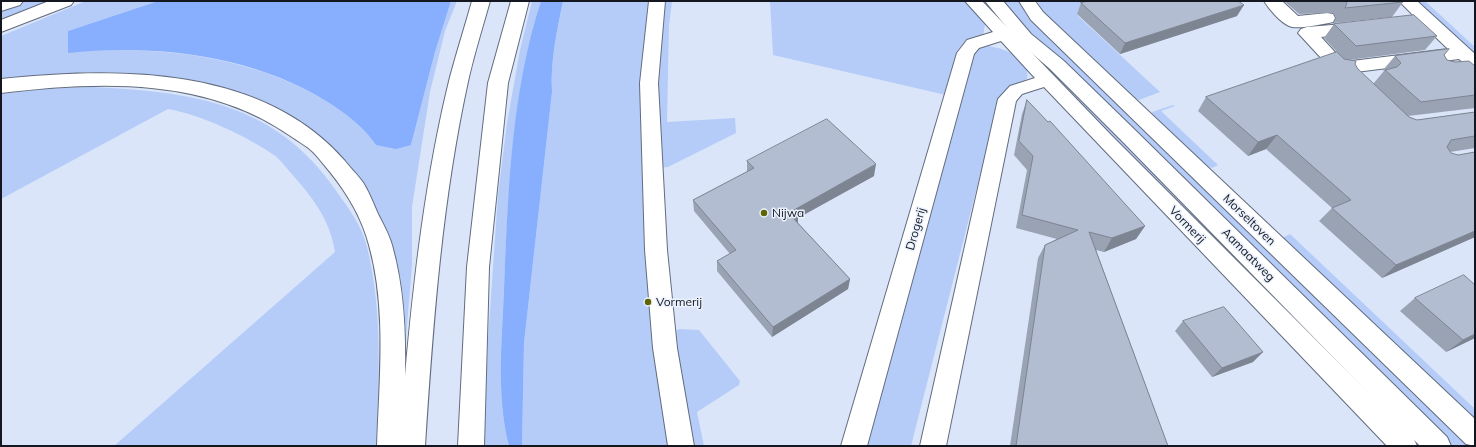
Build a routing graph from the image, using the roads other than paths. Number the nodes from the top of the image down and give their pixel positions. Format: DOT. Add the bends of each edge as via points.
graph roads {
  1 [pos="14,1"];
  2 [pos="65,1"];
  3 [pos="481,1"];
  4 [pos="520,1"];
  5 [pos="657,1"];
  6 [pos="973,1"];
  7 [pos="994,1"];
  8 [pos="1006,1"];
  9 [pos="1027,1"];
  10 [pos="1272,1"];
  11 [pos="1,6"];
  12 [pos="1398,12"];
  13 [pos="1,26"];
  14 [pos="1003,35"];
  15 [pos="1442,55"];
  16 [pos="1471,61"];
  17 [pos="1052,73"];
  18 [pos="1360,83"];
  19 [pos="1,86"];
  20 [pos="1475,436"];
  21 [pos="390,446"];
  22 [pos="412,446"];
  23 [pos="471,446"];
  24 [pos="681,446"];
  25 [pos="854,446"];
  26 [pos="933,446"];
  27 [pos="1404,446"];
  28 [pos="1438,446"];
  1 -- 11 [label="main road"];
  2 -- 13 [label="main road"];
  3 -- 22 [label="main road" via="458,88 439,190 423,317"];
  4 -- 23 [label="main road" via="498,83 479,260"];
  5 -- 24 [label="street" via="649,83 653,198 665,348"];
  6 -- 14 [label="street, Vormerij"];
  7 -- 17 [label="main road, Aamaatweg"];
  8 -- 17 [label="main road, Aamaatweg"];
  9 -- 20 [label="street, Morseltoven" via="1037,16"];
  10 -- 12 [label="street" via="1294,22"];
  12 -- 15 [label="street"];
  12 -- 15 [label="street" via="1307,33 1340,68"];
  12 -- 16 [label="street"];
  14 -- 17 [label="street, Vormerij"];
  14 -- 25 [label="street, Drogerij" via="973,44 966,53"];
  15 -- 16 [label="street"];
  16 -- 18 [label="street" via="1354,78"];
  17 -- 26 [label="street" via="1016,90 1007,99"];
  17 -- 27 [label="street, Vormerij"];
  17 -- 28 [label="main road, Aamaatweg"];
  19 -- 21 [label="main road" via="86,77 157,81 209,90 277,116 308,136 332,158 363,198 386,270 392,320"];
}
